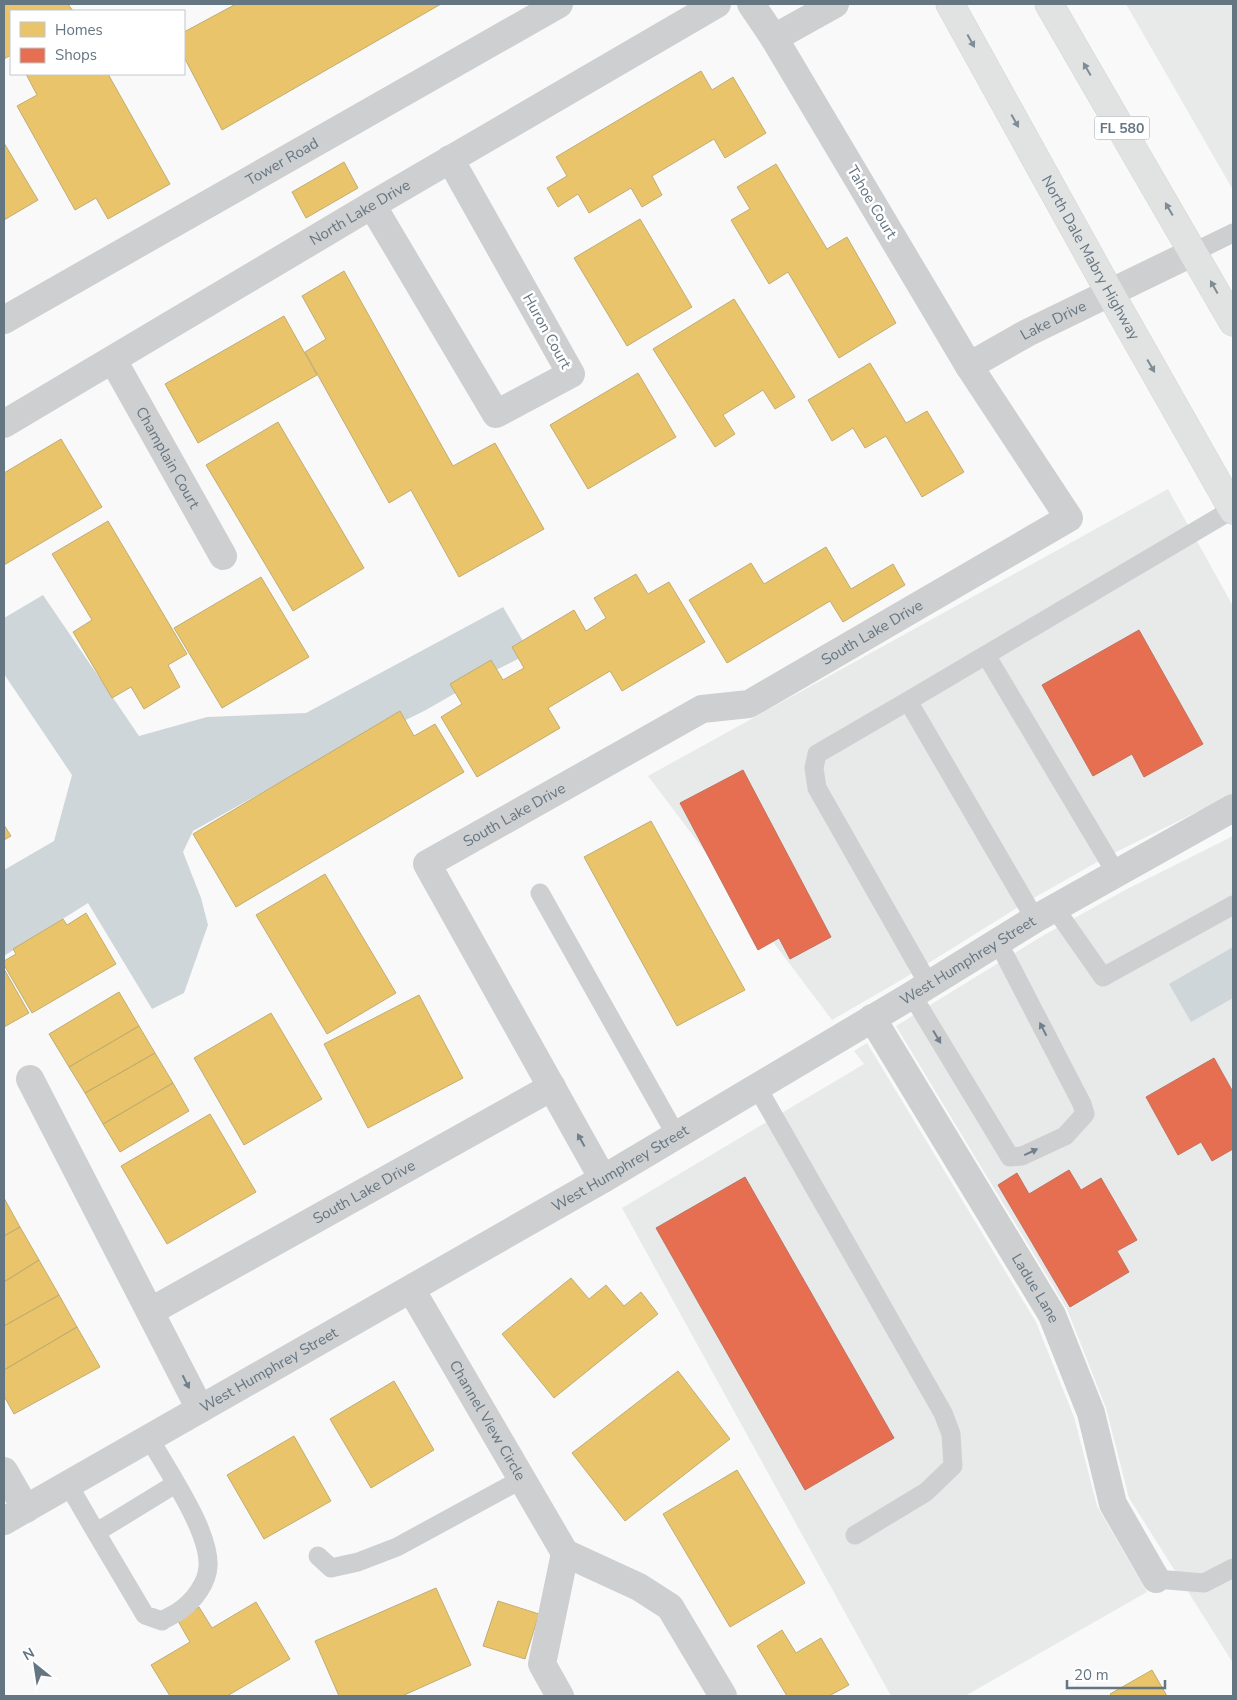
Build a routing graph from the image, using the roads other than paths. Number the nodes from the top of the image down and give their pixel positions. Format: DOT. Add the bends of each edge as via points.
graph roads {
  1 [pos="560,4"];
  2 [pos="717,4"];
  3 [pos="750,4"];
  4 [pos="835,4"];
  5 [pos="950,4"];
  6 [pos="1049,4"];
  7 [pos="774,38"];
  8 [pos="450,159"];
  9 [pos="372,205"];
  10 [pos="1233,233"];
  11 [pos="1194,252"];
  12 [pos="1110,293"];
  13 [pos="4,320"];
  14 [pos="1233,322"];
  15 [pos="113,360"];
  16 [pos="969,366"];
  17 [pos="4,424"];
  18 [pos="1233,509"];
  19 [pos="222,556"];
  20 [pos="986,655"];
  21 [pos="908,701"];
  22 [pos="1233,808"];
  23 [pos="1116,873"];
  24 [pos="540,893"];
  25 [pos="1233,904"];
  26 [pos="1044,913"];
  27 [pos="998,942"];
  28 [pos="920,990"];
  29 [pos="872,1018"];
  30 [pos="30,1079"];
  31 [pos="552,1087"];
  32 [pos="757,1087"];
  33 [pos="676,1135"];
  34 [pos="603,1179"];
  35 [pos="411,1289"];
  36 [pos="151,1311"];
  37 [pos="200,1409"];
  38 [pos="149,1438"];
  39 [pos="4,1471"];
  40 [pos="173,1478"];
  41 [pos="522,1479"];
  42 [pos="68,1484"];
  43 [pos="15,1515"];
  44 [pos="94,1530"];
  45 [pos="854,1535"];
  46 [pos="565,1553"];
  47 [pos="318,1556"];
  48 [pos="1233,1568"];
  49 [pos="1156,1579"];
  50 [pos="560,1696"];
  51 [pos="723,1696"];
  1 -- 13 [label="street, Tower Road"];
  2 -- 8 [label="street, North Lake Drive"];
  3 -- 7 [label="street"];
  4 -- 7 [label="street"];
  5 -- 12 [label="main road, North Dale Mabry Highway, one-way"];
  11 -- 6 [label="main road, FL 580, one-way"];
  7 -- 16 [label="street, Tahoe Court"];
  8 -- 9 [label="street, North Lake Drive"];
  8 -- 9 [label="street, Huron Court" via="571,374 496,414"];
  9 -- 15 [label="street, North Lake Drive"];
  10 -- 11 [label="lane"];
  11 -- 12 [label="street, Lake Drive"];
  14 -- 11 [label="main road, FL 580, one-way"];
  12 -- 16 [label="street, Lake Drive" via="1027,333"];
  12 -- 18 [label="main road, North Dale Mabry Highway, one-way"];
  15 -- 17 [label="street, North Lake Drive"];
  15 -- 19 [label="street, Champlain Court"];
  16 -- 31 [label="street, South Lake Drive" via="1069,518 749,704 702,709 428,864"];
  18 -- 20 [label="lane"];
  20 -- 21 [label="lane"];
  20 -- 23 [label="lane"];
  21 -- 26 [label="lane"];
  21 -- 28 [label="lane" via="817,754 814,768 818,788"];
  22 -- 23 [label="street, West Humphrey Street"];
  23 -- 26 [label="street, West Humphrey Street"];
  24 -- 33 [label="lane"];
  25 -- 26 [label="lane" via="1103,977"];
  26 -- 27 [label="street, West Humphrey Street"];
  27 -- 28 [label="street, West Humphrey Street"];
  28 -- 27 [label="lane, one-way" via="1010,1157 1022,1156 1065,1136 1085,1114 1082,1104"];
  28 -- 29 [label="street, West Humphrey Street"];
  29 -- 32 [label="street, West Humphrey Street"];
  29 -- 49 [label="street, Ladue Lane" via="1052,1315 1091,1413 1113,1504"];
  30 -- 36 [label="street" via="121,1259"];
  34 -- 31 [label="street, one-way"];
  31 -- 36 [label="street, South Lake Drive"];
  32 -- 33 [label="street, West Humphrey Street"];
  32 -- 45 [label="lane" via="943,1413 951,1434 953,1466 926,1492"];
  33 -- 34 [label="street, West Humphrey Street"];
  34 -- 35 [label="street, West Humphrey Street"];
  35 -- 37 [label="street, West Humphrey Street"];
  35 -- 41 [label="street, Channel View Circle"];
  36 -- 37 [label="street, one-way"];
  37 -- 38 [label="street, West Humphrey Street"];
  38 -- 40 [label="lane"];
  38 -- 42 [label="street, West Humphrey Street"];
  39 -- 43 [label="street"];
  40 -- 44 [label="lane" via="172,1486"];
  40 -- 44 [label="lane" via="192,1511 205,1545 208,1568 201,1588 182,1609 162,1621 145,1615"];
  41 -- 46 [label="street, Channel View Circle"];
  41 -- 47 [label="lane" via="390,1550 331,1568"];
  42 -- 43 [label="street, West Humphrey Street"];
  42 -- 44 [label="lane"];
  46 -- 50 [label="street" via="542,1664"];
  46 -- 51 [label="street" via="639,1587 670,1606"];
  48 -- 49 [label="lane" via="1204,1583"];
}
